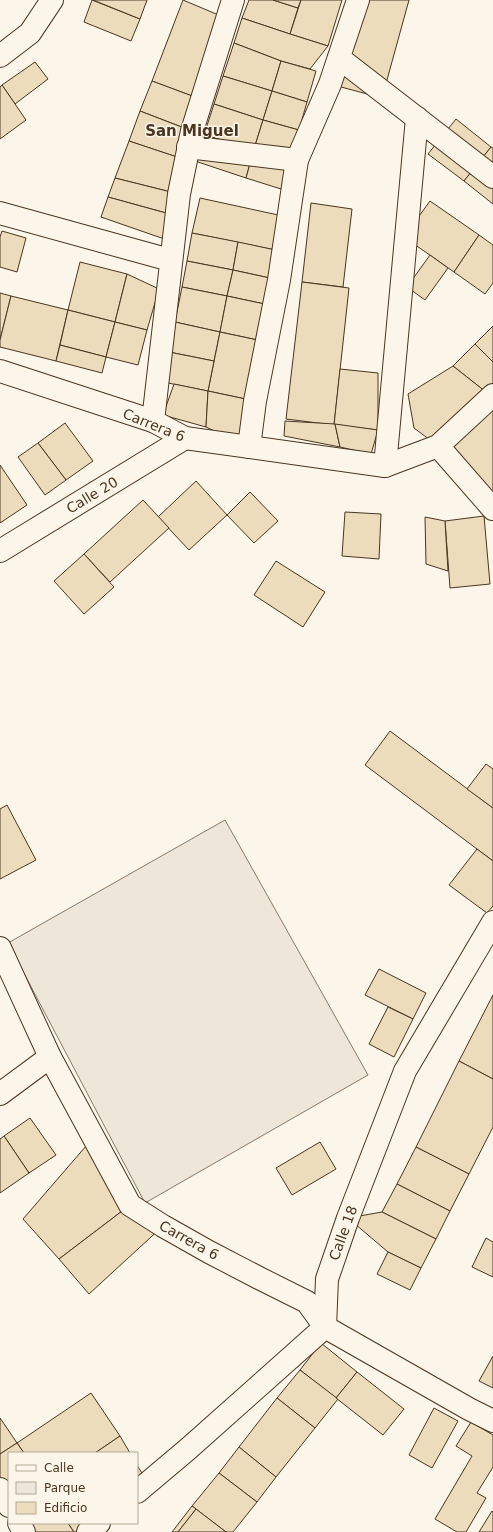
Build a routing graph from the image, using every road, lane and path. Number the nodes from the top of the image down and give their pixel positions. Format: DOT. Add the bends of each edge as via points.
graph roads {
  1 [pos="52,0"];
  2 [pos="233,0"];
  3 [pos="358,0"];
  4 [pos="0,56"];
  5 [pos="339,58"];
  6 [pos="417,118"];
  7 [pos="188,147"];
  8 [pos="297,160"];
  9 [pos="493,177"];
  10 [pos="0,213"];
  11 [pos="170,260"];
  12 [pos="0,371"];
  13 [pos="493,395"];
  14 [pos="153,421"];
  15 [pos="185,438"];
  16 [pos="438,446"];
  17 [pos="249,447"];
  18 [pos="385,466"];
  19 [pos="493,509"];
  20 [pos="0,551"];
  21 [pos="493,922"];
  22 [pos="0,948"];
  23 [pos="50,1057"];
  24 [pos="0,1094"];
  25 [pos="325,1327"];
  26 [pos="493,1421"];
  27 [pos="0,1490"];
  28 [pos="138,1491"];
  29 [pos="8,1504"];
  30 [pos="98,1524"];
  31 [pos="88,1532"];
  1 -- 4 [label="street" via="30,33"];
  2 -- 7 [label="street"];
  3 -- 5 [label="street"];
  5 -- 6 [label="street"];
  5 -- 8 [label="street"];
  6 -- 9 [label="street"];
  6 -- 18 [label="street"];
  7 -- 8 [label="street"];
  7 -- 11 [label="street"];
  8 -- 17 [label="street" via="279,280 255,401"];
  10 -- 11 [label="street"];
  11 -- 14 [label="street"];
  12 -- 14 [label="street, Carrera 6"];
  13 -- 16 [label="street"];
  14 -- 15 [label="street, Carrera 6"];
  15 -- 17 [label="street, Carrera 6"];
  15 -- 20 [label="street, Calle 20"];
  16 -- 18 [label="street"];
  16 -- 19 [label="street"];
  17 -- 18 [label="street, Carrera 6"];
  21 -- 25 [label="street, Calle 18" via="405,1071 327,1279"];
  22 -- 23 [label="street, Carrera 6"];
  23 -- 24 [label="street"];
  23 -- 25 [label="street, Carrera 6" via="130,1205 209,1252 307,1302"];
  25 -- 26 [label="street, Carrera 6"];
  25 -- 28 [label="street" via="188,1450"];
  27 -- 29 [label="street"];
  30 -- 31 [label="street"];
}
